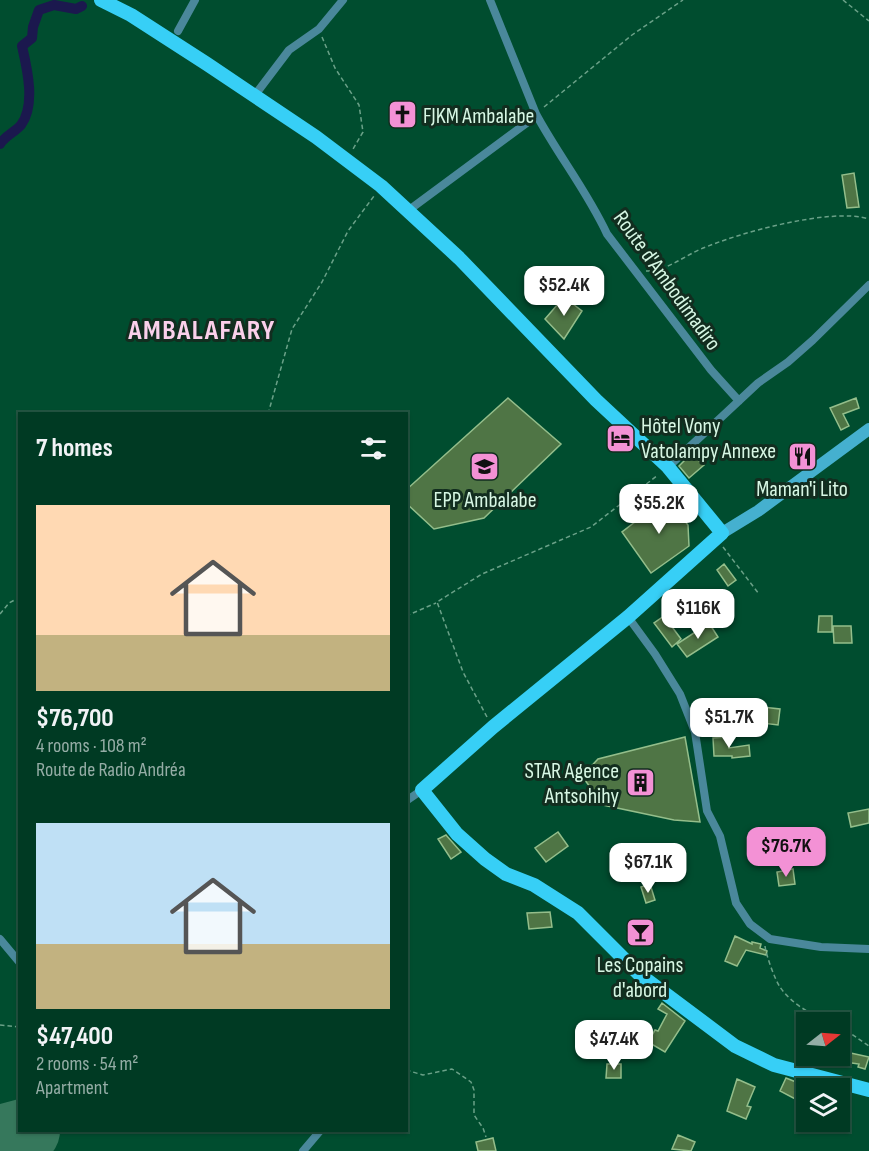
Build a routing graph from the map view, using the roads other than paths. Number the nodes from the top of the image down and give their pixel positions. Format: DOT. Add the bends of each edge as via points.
graph roads {
  1 [pos="101,0"];
  2 [pos="195,0"];
  3 [pos="343,0"];
  4 [pos="490,0"];
  5 [pos="178,31"];
  6 [pos="258,91"];
  7 [pos="536,114"];
  8 [pos="412,207"];
  9 [pos="869,285"];
  10 [pos="739,401"];
  11 [pos="869,429"];
  12 [pos="668,467"];
  13 [pos="719,535"];
  14 [pos="628,617"];
  15 [pos="422,790"];
  16 [pos="408,800"];
  17 [pos="0,939"];
  18 [pos="869,949"];
  19 [pos="18,961"];
  20 [pos="869,1090"];
  21 [pos="319,1132"];
  22 [pos="303,1151"];
  1 -- 8 [label="main road" via="207,64"];
  2 -- 5 [label="street"];
  3 -- 6 [label="street" via="319,29 289,50"];
  4 -- 7 [label="street, Route d'Ambodimadiro"];
  7 -- 8 [label="street"];
  7 -- 10 [label="street, Route d'Ambodimadiro" via="607,234"];
  8 -- 12 [label="main road" via="596,400"];
  9 -- 10 [label="street" via="813,340"];
  10 -- 12 [label="street"];
  11 -- 13 [label="street"];
  12 -- 13 [label="main road"];
  13 -- 14 [label="main road"];
  14 -- 15 [label="main road"];
  14 -- 18 [label="street" via="680,694 695,732 707,811 720,836 736,903 750,924 770,939"];
  15 -- 16 [label="street"];
  15 -- 20 [label="main road" via="457,834 485,859 578,913 639,974 735,1046 774,1065"];
  17 -- 19 [label="street"];
  21 -- 22 [label="street"];
}
